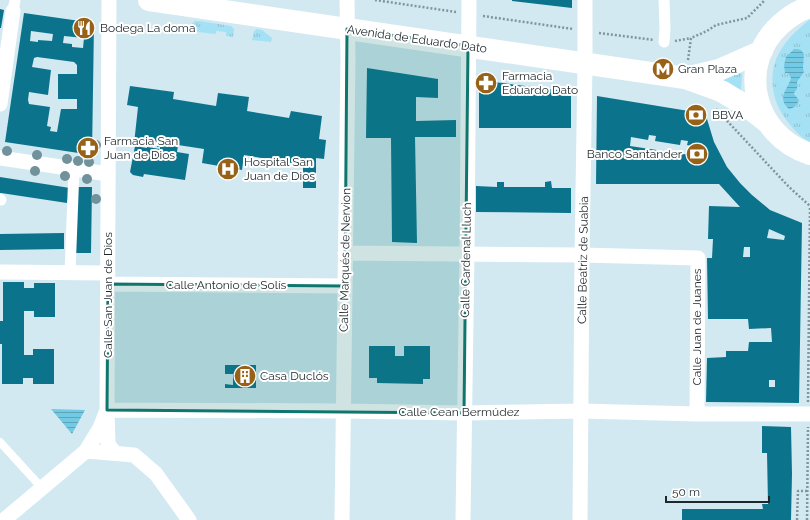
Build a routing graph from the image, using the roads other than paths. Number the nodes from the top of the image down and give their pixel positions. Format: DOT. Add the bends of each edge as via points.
graph roads {
  1 [pos="109,0"];
  2 [pos="149,0"];
  3 [pos="347,0"];
  4 [pos="584,0"];
  5 [pos="664,0"];
  6 [pos="192,3"];
  7 [pos="14,6"];
  8 [pos="466,6"];
  9 [pos="810,7"];
  10 [pos="347,29"];
  11 [pos="664,42"];
  12 [pos="468,46"];
  13 [pos="762,51"];
  14 [pos="586,64"];
  15 [pos="686,71"];
  16 [pos="0,104"];
  17 [pos="767,122"];
  18 [pos="810,154"];
  19 [pos="0,158"];
  20 [pos="74,169"];
  21 [pos="108,174"];
  22 [pos="345,253"];
  23 [pos="466,254"];
  24 [pos="582,255"];
  25 [pos="0,272"];
  26 [pos="70,273"];
  27 [pos="108,279"];
  28 [pos="345,286"];
  29 [pos="107,410"];
  30 [pos="343,410"];
  31 [pos="581,411"];
  32 [pos="464,413"];
  33 [pos="697,414"];
  34 [pos="809,415"];
  35 [pos="0,442"];
  36 [pos="86,451"];
  37 [pos="115,454"];
  38 [pos="42,488"];
  39 [pos="4,520"];
  40 [pos="188,520"];
  41 [pos="342,520"];
  42 [pos="463,520"];
  43 [pos="580,520"];
  1 -- 21 [label="street, Calle San Juan de Dios"];
  2 -- 6 [label="main road, Avenida de Eduardo Dato"];
  3 -- 10 [label="street, Calle Marqués de Nervion"];
  4 -- 14 [label="street, Calle Beatriz de Suabia"];
  5 -- 11 [label="street"];
  6 -- 10 [label="main road, Avenida de Eduardo Dato"];
  7 -- 16 [label="street"];
  8 -- 12 [label="street, Calle Cardenal Lluch"];
  9 -- 13 [label="main road" via="789,18 776,29"];
  10 -- 12 [label="main road, Avenida de Eduardo Dato"];
  10 -- 22 [label="street, Calle Marqués de Nervion"];
  12 -- 14 [label="main road, Avenida de Eduardo Dato"];
  12 -- 23 [label="street, Calle Cardenal Lluch"];
  13 -- 15 [label="main road" via="719,70"];
  13 -- 17 [label="main road" via="757,66 757,95"];
  14 -- 15 [label="main road, Avenida de Eduardo Dato"];
  14 -- 24 [label="street, Calle Beatriz de Suabia"];
  15 -- 17 [label="main road" via="748,107"];
  17 -- 18 [label="main road" via="786,142"];
  19 -- 20 [label="street"];
  20 -- 21 [label="street"];
  20 -- 26 [label="street"];
  21 -- 27 [label="street, Calle San Juan de Dios"];
  22 -- 23 [label="street, Calle Juan de Juanes"];
  22 -- 28 [label="street, Calle Marqués de Nervion"];
  23 -- 24 [label="street, Calle Juan de Juanes"];
  23 -- 32 [label="street, Calle Cardenal Lluch"];
  24 -- 31 [label="street, Calle Beatriz de Suabia"];
  24 -- 33 [label="street, Calle Juan de Juanes" via="698,258"];
  25 -- 26 [label="street, Calle Antonio de Solís"];
  26 -- 27 [label="street, Calle Antonio de Solís"];
  27 -- 28 [label="street, Calle Antonio de Solís"];
  27 -- 29 [label="street, Calle San Juan de Dios"];
  28 -- 30 [label="street, Calle Marqués de Nervion"];
  29 -- 30 [label="street, Calle Cean Bermúdez"];
  29 -- 36 [label="street, Calle San Juan de Dios"];
  29 -- 37 [label="street" via="108,444"];
  30 -- 32 [label="street, Calle Cean Bermúdez"];
  30 -- 41 [label="street, Calle Marqués de Nervion"];
  31 -- 32 [label="street, Calle Cean Bermúdez"];
  31 -- 33 [label="street, Calle Cean Bermúdez"];
  31 -- 43 [label="street, Calle Beatriz de Suabia"];
  32 -- 42 [label="street, Calle Cardenal Lluch"];
  33 -- 34 [label="street, Calle Cean Bermúdez"];
  35 -- 38 [label="lane"];
  36 -- 37 [label="street"];
  36 -- 38 [label="street, Calle San Juan de Dios"];
  37 -- 40 [label="street" via="134,456 156,474"];
  38 -- 39 [label="street, Calle San Juan de Dios"];
}
